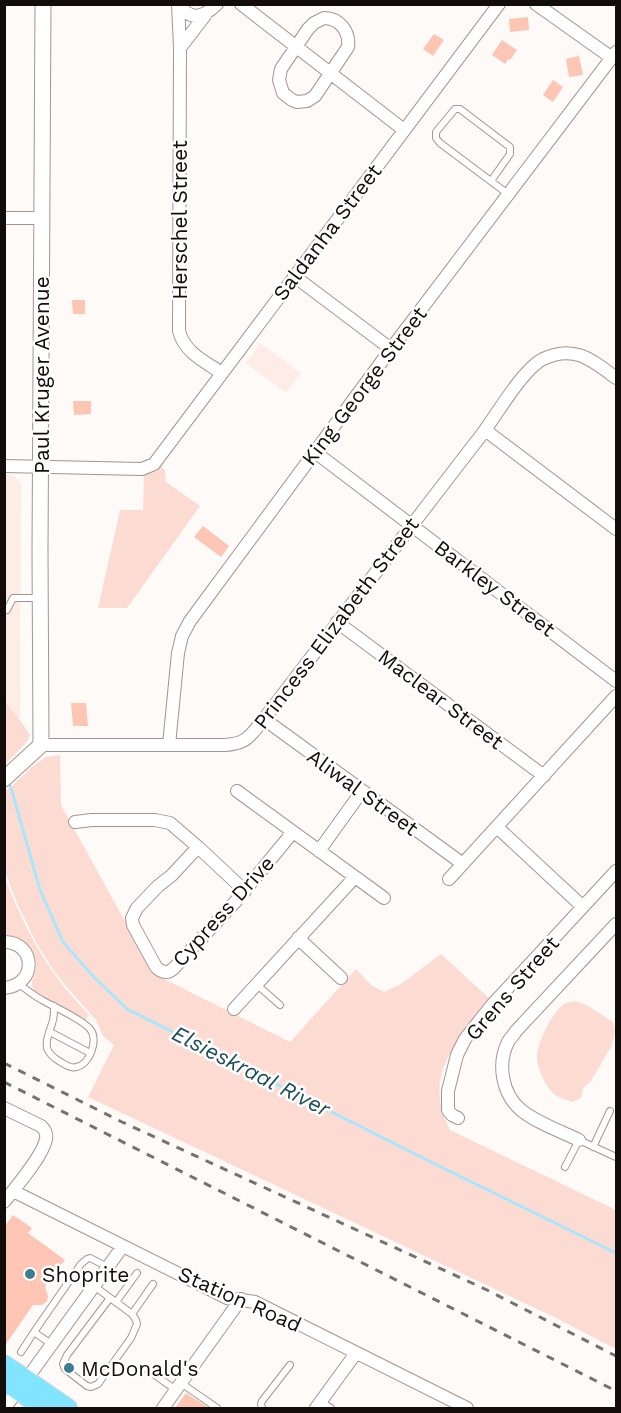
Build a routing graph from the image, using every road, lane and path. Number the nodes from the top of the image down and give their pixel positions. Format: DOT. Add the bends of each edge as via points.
graph roads {
  1 [pos="43,4"];
  2 [pos="178,4"];
  3 [pos="217,4"];
  4 [pos="241,4"];
  5 [pos="498,4"];
  6 [pos="536,4"];
  7 [pos="206,14"];
  8 [pos="296,46"];
  9 [pos="180,48"];
  10 [pos="614,55"];
  11 [pos="331,73"];
  12 [pos="404,130"];
  13 [pos="491,181"];
  14 [pos="508,195"];
  15 [pos="4,218"];
  16 [pos="41,218"];
  17 [pos="294,276"];
  18 [pos="392,350"];
  19 [pos="222,373"];
  20 [pos="616,378"];
  21 [pos="485,430"];
  22 [pos="315,452"];
  23 [pos="4,465"];
  24 [pos="41,467"];
  25 [pos="411,525"];
  26 [pos="616,529"];
  27 [pos="40,598"];
  28 [pos="7,610"];
  29 [pos="338,622"];
  30 [pos="616,681"];
  31 [pos="616,696"];
  32 [pos="264,719"];
  33 [pos="41,745"];
  34 [pos="169,745"];
  35 [pos="544,776"];
  36 [pos="4,779"];
  37 [pos="237,791"];
  38 [pos="362,791"];
  39 [pos="75,822"];
  40 [pos="497,827"];
  41 [pos="293,832"];
  42 [pos="198,847"];
  43 [pos="319,851"];
  44 [pos="463,864"];
  45 [pos="616,871"];
  46 [pos="355,877"];
  47 [pos="449,879"];
  48 [pos="244,891"];
  49 [pos="384,898"];
  50 [pos="583,907"];
  51 [pos="616,924"];
  52 [pos="298,938"];
  53 [pos="4,942"];
  54 [pos="341,978"];
  55 [pos="19,984"];
  56 [pos="256,984"];
  57 [pos="4,988"];
  58 [pos="280,1005"];
  59 [pos="54,1006"];
  60 [pos="234,1009"];
  61 [pos="50,1032"];
  62 [pos="90,1053"];
  63 [pos="4,1108"];
  64 [pos="610,1111"];
  65 [pos="458,1118"];
  66 [pos="579,1140"];
  67 [pos="593,1147"];
  68 [pos="616,1157"];
  69 [pos="565,1167"];
  70 [pos="13,1191"];
  71 [pos="4,1202"];
  72 [pos="123,1246"];
  73 [pos="108,1267"];
  74 [pos="137,1274"];
  75 [pos="153,1284"];
  76 [pos="94,1286"];
  77 [pos="241,1299"];
  78 [pos="113,1300"];
  79 [pos="132,1314"];
  80 [pos="34,1332"];
  81 [pos="51,1345"];
  82 [pos="21,1352"];
  83 [pos="356,1353"];
  84 [pos="4,1364"];
  85 [pos="290,1365"];
  86 [pos="145,1368"];
  87 [pos="16,1384"];
  88 [pos="179,1387"];
  89 [pos="323,1406"];
  90 [pos="4,1408"];
  91 [pos="43,1408"];
  92 [pos="68,1408"];
  93 [pos="163,1408"];
  94 [pos="217,1408"];
  95 [pos="262,1408"];
  96 [pos="467,1408"];
  1 -- 16 [label="street, Paul Kruger Avenue"];
  2 -- 7 [label="street" via="189,15"];
  2 -- 9 [label="street, Herschel Street"];
  3 -- 7 [label="street"];
  4 -- 8 [label="street"];
  5 -- 12 [label="street, Saldanha Street"];
  6 -- 10 [label="street"];
  7 -- 9 [label="street"];
  8 -- 11 [label="street"];
  8 -- 11 [label="street" via="319,20 339,22 348,35 348,47"];
  8 -- 11 [label="street" via="279,74 279,85 285,95 297,102 311,99"];
  9 -- 19 [label="street, Herschel Street" via="179,331 190,351"];
  10 -- 14 [label="street, King George Street"];
  11 -- 12 [label="street"];
  12 -- 17 [label="street, Saldanha Street"];
  13 -- 13 [label="lane" via="511,149 455,109 436,132 436,138"];
  13 -- 14 [label="lane"];
  14 -- 18 [label="street, King George Street"];
  15 -- 16 [label="street"];
  16 -- 24 [label="street, Paul Kruger Avenue"];
  17 -- 18 [label="street"];
  17 -- 19 [label="street, Saldanha Street"];
  18 -- 22 [label="street, King George Street"];
  19 -- 24 [label="street, Saldanha Street" via="150,467"];
  20 -- 21 [label="street, Princess Elizabeth Street" via="582,355 565,353 545,358 531,368"];
  21 -- 25 [label="street, Princess Elizabeth Street"];
  21 -- 26 [label="street"];
  22 -- 25 [label="street, Barkley Street"];
  22 -- 34 [label="street, King George Street" via="185,629 178,653"];
  23 -- 24 [label="street"];
  24 -- 27 [label="street, Paul Kruger Avenue"];
  25 -- 29 [label="street, Princess Elizabeth Street"];
  25 -- 30 [label="street, Barkley Street"];
  27 -- 28 [label="lane" via="13,598"];
  27 -- 33 [label="street, Paul Kruger Avenue"];
  29 -- 32 [label="street, Princess Elizabeth Street"];
  29 -- 35 [label="street, Maclear Street"];
  31 -- 35 [label="street"];
  32 -- 34 [label="street, Princess Elizabeth Street" via="243,742 234,745"];
  32 -- 38 [label="street, Aliwal Street"];
  33 -- 34 [label="street, Princess Elizabeth Street"];
  33 -- 36 [label="street"];
  35 -- 40 [label="street"];
  37 -- 41 [label="street"];
  38 -- 43 [label="street"];
  38 -- 44 [label="street, Aliwal Street"];
  39 -- 42 [label="street" via="163,821"];
  40 -- 44 [label="street"];
  40 -- 50 [label="street"];
  41 -- 43 [label="street"];
  41 -- 48 [label="street, Cypress Drive"];
  42 -- 48 [label="street"];
  42 -- 48 [label="street, Cypress Drive" via="133,914 133,925 156,967 162,972 171,971"];
  43 -- 46 [label="street"];
  44 -- 47 [label="street"];
  45 -- 50 [label="street, Grens Street"];
  46 -- 49 [label="street"];
  46 -- 52 [label="street"];
  50 -- 65 [label="street, Grens Street" via="492,1005 465,1040 457,1054 448,1092 448,1110"];
  51 -- 66 [label="street" via="516,1031 508,1042 502,1065 506,1087 517,1106"];
  52 -- 54 [label="street"];
  52 -- 56 [label="street"];
  53 -- 55 [label="street" via="19,945 29,960 26,978"];
  55 -- 57 [label="street"];
  55 -- 59 [label="lane"];
  56 -- 58 [label="lane"];
  56 -- 60 [label="street"];
  59 -- 61 [label="lane"];
  59 -- 62 [label="lane" via="92,1030 95,1039"];
  61 -- 62 [label="lane"];
  61 -- 62 [label="lane" via="48,1051 64,1064 77,1067"];
  63 -- 70 [label="street" via="44,1129 46,1137"];
  64 -- 67 [label="lane"];
  66 -- 67 [label="lane"];
  66 -- 69 [label="lane"];
  67 -- 68 [label="lane"];
  70 -- 71 [label="street"];
  70 -- 72 [label="street, Station Road"];
  72 -- 73 [label="street"];
  72 -- 77 [label="street, Station Road" via="227,1298"];
  73 -- 76 [label="street"];
  73 -- 80 [label="lane" via="93,1259 84,1261"];
  74 -- 78 [label="lane"];
  75 -- 79 [label="lane"];
  76 -- 78 [label="lane"];
  76 -- 81 [label="street"];
  77 -- 83 [label="street, Station Road" via="255,1302"];
  77 -- 88 [label="street"];
  78 -- 79 [label="lane"];
  78 -- 79 [label="lane" via="64,1360 65,1369 76,1378 91,1387 98,1384 135,1332 137,1324"];
  80 -- 81 [label="lane"];
  80 -- 82 [label="lane"];
  81 -- 87 [label="street"];
  83 -- 89 [label="street"];
  83 -- 96 [label="street, Station Road"];
  84 -- 87 [label="main road"];
  85 -- 95 [label="lane" via="262,1401"];
  86 -- 88 [label="lane"];
  87 -- 90 [label="street"];
  87 -- 91 [label="main road"];
  87 -- 92 [label="main road"];
  88 -- 93 [label="street"];
  88 -- 94 [label="lane"];
}
